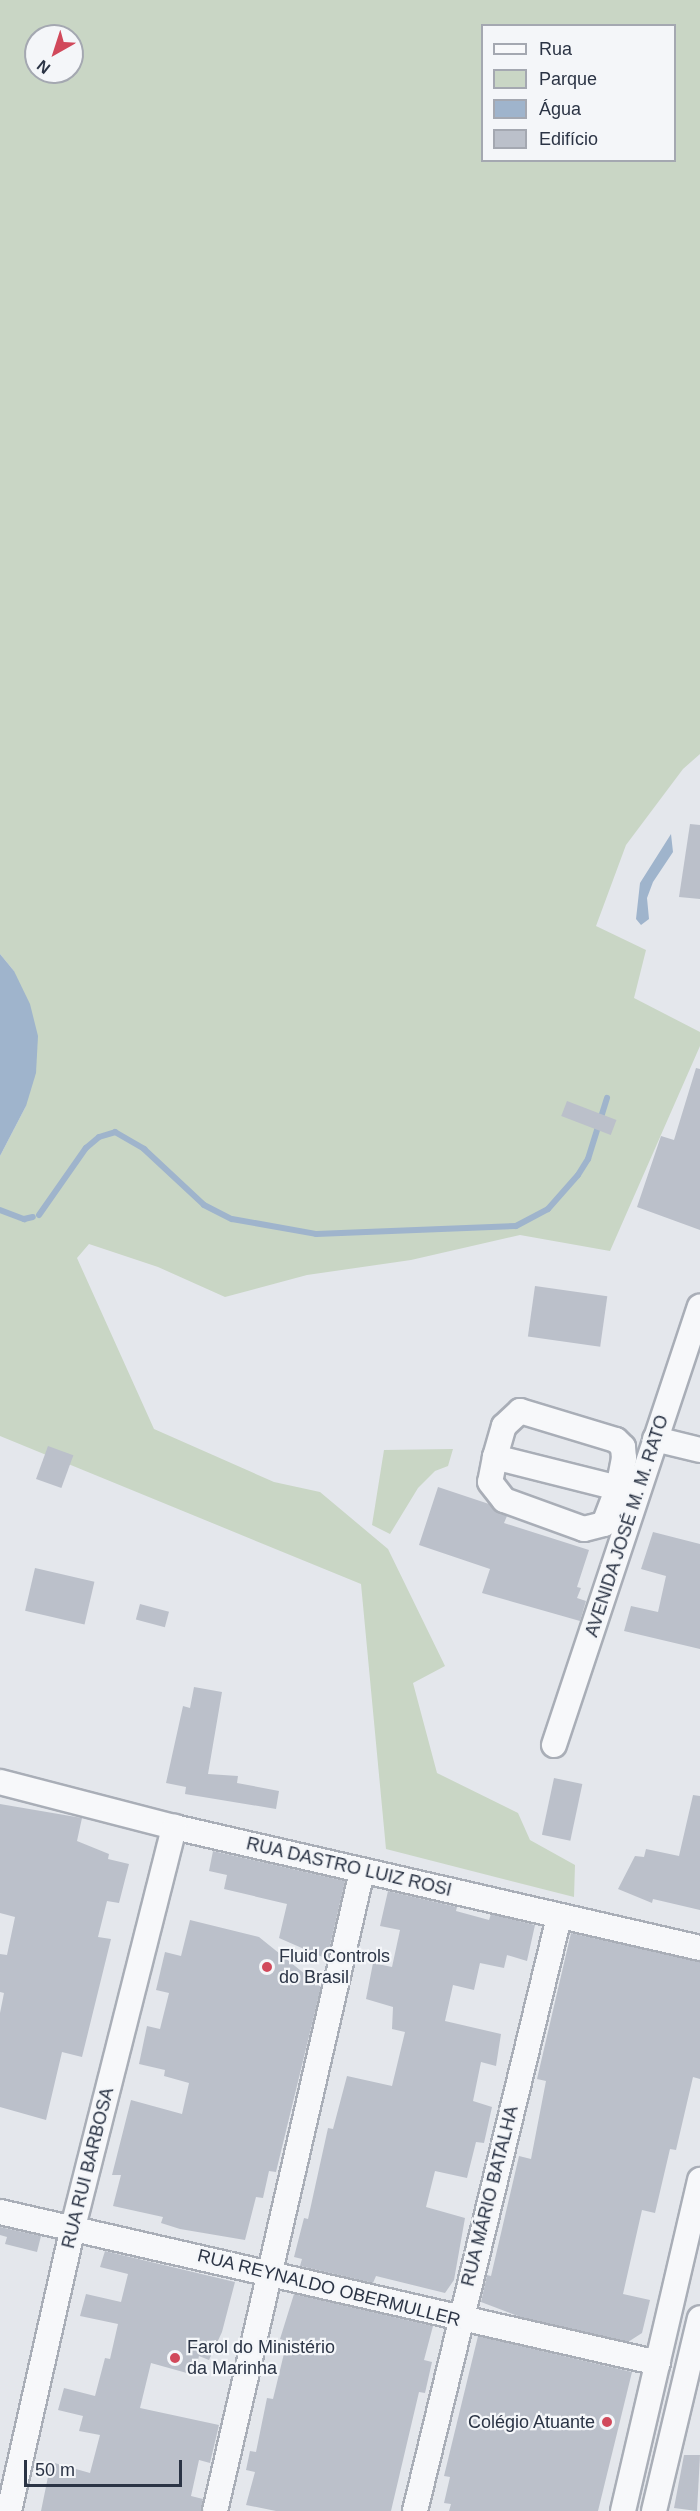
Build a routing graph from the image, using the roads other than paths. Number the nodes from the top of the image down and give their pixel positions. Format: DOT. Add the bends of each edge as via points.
graph roads {
  1 [pos="700,1307"];
  2 [pos="655,1439"];
  3 [pos="700,1450"];
  4 [pos="495,1457"];
  5 [pos="628,1491"];
  6 [pos="554,1745"];
  7 [pos="0,1782"];
  8 [pos="174,1827"];
  9 [pos="362,1871"];
  10 [pos="559,1917"];
  11 [pos="700,1948"];
  12 [pos="700,2180"];
  13 [pos="0,2212"];
  14 [pos="73,2227"];
  15 [pos="270,2274"];
  16 [pos="700,2318"];
  17 [pos="459,2320"];
  18 [pos="658,2363"];
  19 [pos="9,2511"];
  20 [pos="215,2511"];
  21 [pos="415,2511"];
  22 [pos="623,2511"];
  23 [pos="654,2511"];
  1 -- 2 [label="street, AVENIDA JOSÉ M. M. RATO"];
  2 -- 3 [label="street"];
  2 -- 5 [label="street, AVENIDA JOSÉ M. M. RATO"];
  4 -- 5 [label="street"];
  4 -- 5 [label="street" via="490,1482 504,1500 584,1529 604,1524"];
  4 -- 5 [label="street" via="504,1426 520,1411 616,1440 623,1447"];
  5 -- 6 [label="street, AVENIDA JOSÉ M. M. RATO"];
  7 -- 8 [label="street, RUA DASTRO LUIZ ROSI"];
  8 -- 9 [label="street, RUA DASTRO LUIZ ROSI"];
  8 -- 14 [label="street, RUA RUI BARBOSA"];
  9 -- 10 [label="street, RUA DASTRO LUIZ ROSI"];
  9 -- 15 [label="street"];
  10 -- 11 [label="street, RUA DASTRO LUIZ ROSI"];
  10 -- 17 [label="street, RUA MÁRIO BATALHA"];
  12 -- 18 [label="street"];
  13 -- 14 [label="street, RUA REYNALDO OBERMULLER"];
  14 -- 15 [label="street, RUA REYNALDO OBERMULLER"];
  14 -- 19 [label="street, RUA RUI BARBOSA"];
  15 -- 17 [label="street, RUA REYNALDO OBERMULLER"];
  15 -- 20 [label="street"];
  16 -- 23 [label="street"];
  17 -- 18 [label="street, RUA REYNALDO OBERMULLER"];
  17 -- 21 [label="street, RUA MÁRIO BATALHA"];
  18 -- 22 [label="street"];
}
